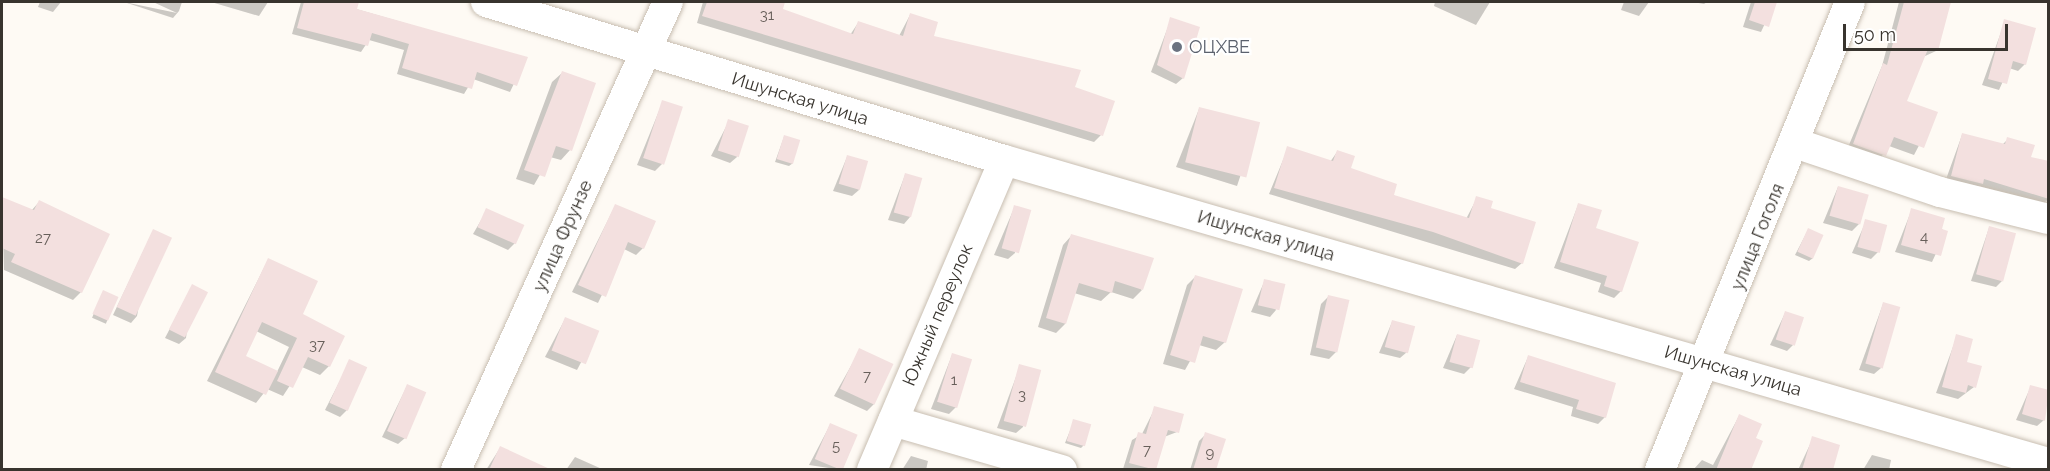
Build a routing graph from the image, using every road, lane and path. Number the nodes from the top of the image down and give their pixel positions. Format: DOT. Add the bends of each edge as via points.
graph roads {
  1 [pos="486,2"];
  2 [pos="668,2"];
  3 [pos="1850,2"];
  4 [pos="646,53"];
  5 [pos="1795,143"];
  6 [pos="1004,160"];
  7 [pos="2049,219"];
  8 [pos="1708,363"];
  9 [pos="893,421"];
  10 [pos="2049,463"];
  11 [pos="456,470"];
  12 [pos="872,470"];
  13 [pos="1062,470"];
  14 [pos="1660,470"];
  1 -- 4 [label="street, Ишунская улица"];
  2 -- 4 [label="street, улица Фрунзе"];
  3 -- 5 [label="street, улица Гоголя"];
  4 -- 6 [label="street, Ишунская улица"];
  4 -- 11 [label="street, улица Фрунзе"];
  5 -- 7 [label="street" via="1940,192"];
  5 -- 8 [label="street, улица Гоголя"];
  6 -- 8 [label="street, Ишунская улица"];
  6 -- 9 [label="street, Южный переулок"];
  8 -- 10 [label="street, Ишунская улица"];
  8 -- 14 [label="street, улица Гоголя"];
  9 -- 12 [label="street, Южный переулок"];
  9 -- 13 [label="street"];
}
